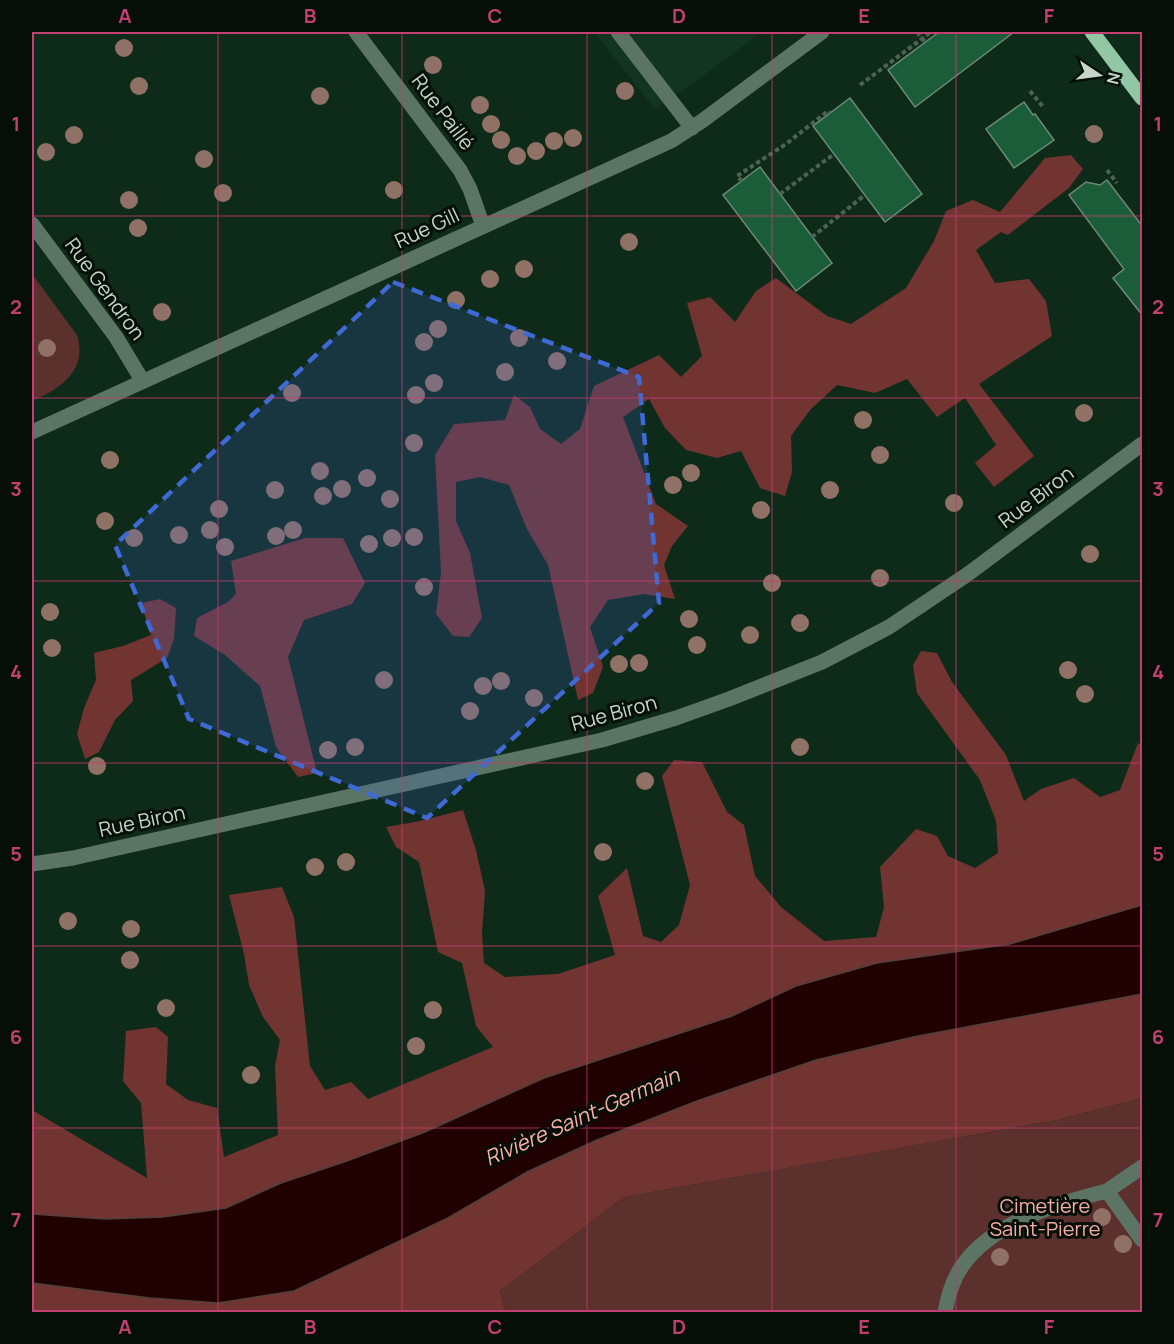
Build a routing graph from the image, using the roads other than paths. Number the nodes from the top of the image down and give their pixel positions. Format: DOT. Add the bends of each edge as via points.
graph roads {
  1 [pos="356,32"];
  2 [pos="618,32"];
  3 [pos="822,32"];
  4 [pos="1092,32"];
  5 [pos="804,37"];
  6 [pos="1143,98"];
  7 [pos="692,128"];
  8 [pos="32,224"];
  9 [pos="483,226"];
  10 [pos="142,380"];
  11 [pos="32,432"];
  12 [pos="1143,444"];
  13 [pos="32,864"];
  14 [pos="1143,1167"];
  15 [pos="1107,1191"];
  16 [pos="1143,1240"];
  17 [pos="945,1312"];
  1 -- 9 [label="street, Rue Paillé" via="460,170"];
  2 -- 7 [label="street"];
  3 -- 5 [label="street, Rue Gill"];
  4 -- 6 [label="main road"];
  5 -- 7 [label="street, Rue Gill"];
  7 -- 9 [label="street, Rue Gill"];
  8 -- 10 [label="street, Rue Gendron" via="116,337"];
  9 -- 10 [label="street, Rue Gill"];
  10 -- 11 [label="street, Rue Gill"];
  12 -- 13 [label="street, Rue Biron" via="968,574 889,627 822,662 729,699 645,728 562,749"];
  14 -- 15 [label="street"];
  15 -- 16 [label="street"];
  15 -- 17 [label="street" via="1050,1207 994,1236 965,1262 953,1282"];
}
